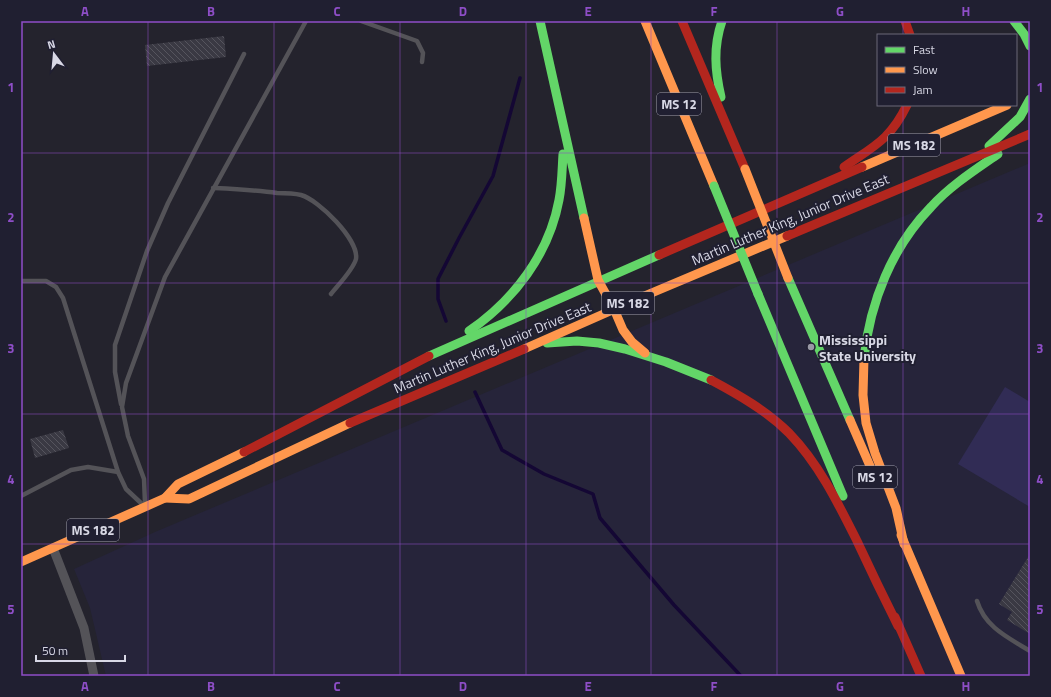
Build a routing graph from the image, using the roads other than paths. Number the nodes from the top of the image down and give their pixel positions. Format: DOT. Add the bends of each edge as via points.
graph roads {
  1 [pos="306,21"];
  2 [pos="361,21"];
  3 [pos="540,21"];
  4 [pos="644,21"];
  5 [pos="682,21"];
  6 [pos="722,21"];
  7 [pos="905,21"];
  8 [pos="1014,21"];
  9 [pos="910,34"];
  10 [pos="1030,46"];
  11 [pos="244,54"];
  12 [pos="422,62"];
  13 [pos="1030,95"];
  14 [pos="1030,99"];
  15 [pos="1017,101"];
  16 [pos="906,106"];
  17 [pos="1005,106"];
  18 [pos="563,125"];
  19 [pos="729,133"];
  20 [pos="1030,134"];
  21 [pos="1020,138"];
  22 [pos="981,154"];
  23 [pos="821,184"];
  24 [pos="213,188"];
  25 [pos="598,280"];
  26 [pos="21,281"];
  27 [pos="331,294"];
  28 [pos="614,310"];
  29 [pos="536,344"];
  30 [pos="443,349"];
  31 [pos="649,355"];
  32 [pos="122,407"];
  33 [pos="118,472"];
  34 [pos="21,496"];
  35 [pos="165,498"];
  36 [pos="145,507"];
  37 [pos="904,544"];
  38 [pos="53,548"];
  39 [pos="21,562"];
  40 [pos="977,601"];
  41 [pos="898,626"];
  42 [pos="1030,651"];
  43 [pos="94,676"];
  44 [pos="921,676"];
  45 [pos="961,676"];
  1 -- 24 [label="lane"];
  2 -- 12 [label="lane" via="417,41 423,53"];
  3 -- 18 [label="main road"];
  4 -- 41 [label="main road, MS 12, bridge"];
  5 -- 19 [label="main road, MS 12"];
  6 -- 19 [label="main road" via="715,44 714,59"];
  7 -- 9 [label="main road"];
  8 -- 10 [label="main road"];
  11 -- 32 [label="lane" via="168,203 131,295 115,345 115,372"];
  13 -- 15 [label="main road"];
  14 -- 22 [label="main road" via="1020,117"];
  16 -- 23 [label="main road" via="889,134"];
  17 -- 23 [label="main road, Martin Luther King, Junior Drive East / MS 182"];
  18 -- 25 [label="main road"];
  18 -- 30 [label="main road" via="564,173 553,228 537,259 519,286 490,316"];
  19 -- 37 [label="main road, MS 12, bridge" via="788,278"];
  20 -- 21 [label="main road, Martin Luther King, Junior Drive East / MS 182"];
  21 -- 22 [label="main road, Martin Luther King, Junior Drive East / MS 182"];
  21 -- 37 [label="main road" via="964,178 924,214 891,261 869,321 864,366 867,423 872,445 895,504"];
  22 -- 28 [label="main road, Martin Luther King, Junior Drive East / MS 182"];
  23 -- 25 [label="main road, Martin Luther King, Junior Drive East / MS 182"];
  24 -- 27 [label="lane" via="302,196 321,206 341,227 355,248 356,260"];
  24 -- 32 [label="lane" via="165,277 126,383"];
  25 -- 28 [label="main road"];
  25 -- 30 [label="main road, Martin Luther King, Junior Drive East / MS 182"];
  26 -- 33 [label="lane" via="46,281 56,287 63,298"];
  28 -- 29 [label="main road, Martin Luther King, Junior Drive East / MS 182"];
  28 -- 31 [label="main road" via="632,342"];
  29 -- 31 [label="main road" via="590,342"];
  29 -- 35 [label="main road, Martin Luther King, Junior Drive East / MS 182" via="363,417 189,499"];
  30 -- 35 [label="main road, Martin Luther King, Junior Drive East / MS 182" via="178,484"];
  31 -- 41 [label="main road" via="706,378 742,397 763,411 795,440 833,493"];
  32 -- 36 [label="lane" via="128,436 144,478"];
  33 -- 34 [label="lane" via="88,467 72,470"];
  33 -- 36 [label="lane" via="126,490"];
  35 -- 36 [label="main road, Martin Luther King, Junior Drive East / MS 182"];
  36 -- 38 [label="main road, Martin Luther King, Junior Drive East / MS 182"];
  37 -- 45 [label="main road, MS 12"];
  38 -- 39 [label="main road, Martin Luther King, Junior Drive East / MS 182"];
  38 -- 43 [label="street" via="84,628"];
  40 -- 42 [label="lane" via="985,618 995,628"];
  41 -- 44 [label="main road, MS 12"];
}
